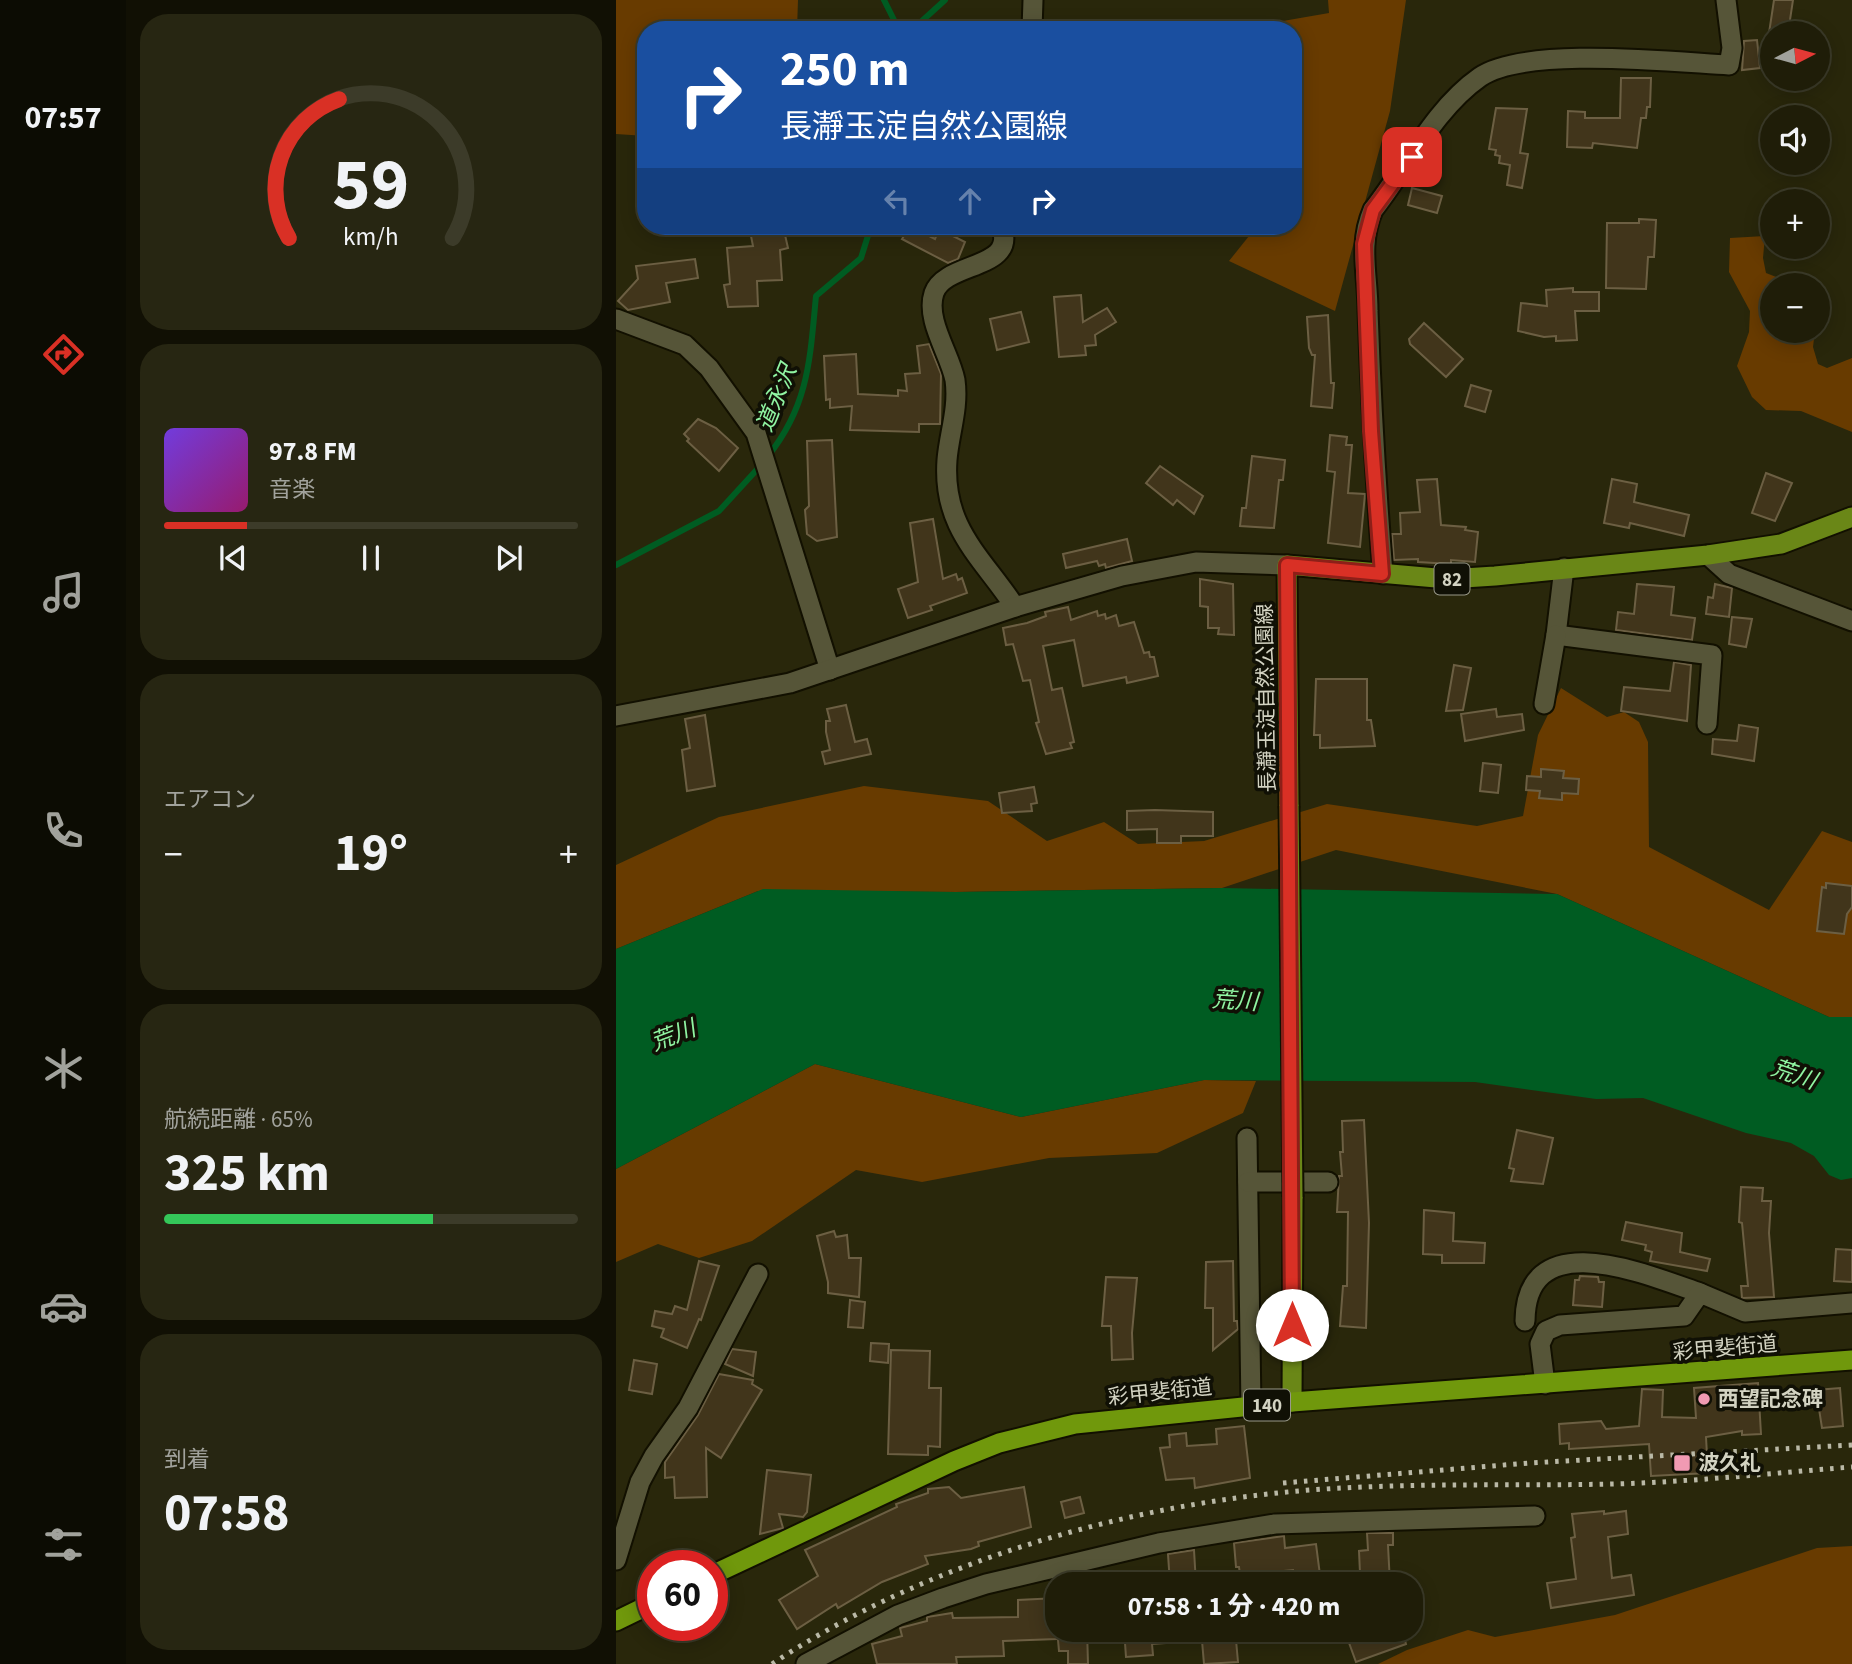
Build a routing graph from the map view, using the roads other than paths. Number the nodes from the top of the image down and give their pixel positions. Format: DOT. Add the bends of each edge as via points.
graph roads {
  1 [pos="1033,0"];
  2 [pos="1726,0"];
  3 [pos="1032,21"];
  4 [pos="1004,235"];
  5 [pos="616,319"];
  6 [pos="1852,516"];
  7 [pos="1708,555"];
  8 [pos="1287,565"];
  9 [pos="1564,568"];
  10 [pos="1382,574"];
  11 [pos="1015,607"];
  12 [pos="1852,621"];
  13 [pos="1556,635"];
  14 [pos="830,670"];
  15 [pos="1544,704"];
  16 [pos="616,716"];
  17 [pos="1707,724"];
  18 [pos="1247,1138"];
  19 [pos="1248,1182"];
  20 [pos="1328,1182"];
  21 [pos="758,1274"];
  22 [pos="1700,1293"];
  23 [pos="1852,1303"];
  24 [pos="1525,1321"];
  25 [pos="1852,1360"];
  26 [pos="1545,1384"];
  27 [pos="1292,1402"];
  28 [pos="1251,1406"];
  29 [pos="1535,1516"];
  30 [pos="616,1560"];
  31 [pos="728,1567"];
  32 [pos="637,1610"];
  33 [pos="616,1620"];
  34 [pos="806,1664"];
  1 -- 3 [label="street"];
  2 -- 10 [label="street" via="1730,65 1623,58 1566,60 1503,65 1481,77 1425,136 1373,210 1363,265"];
  4 -- 11 [label="street" via="1002,249 989,260 948,276 934,292 932,312 955,383 947,462 960,532"];
  5 -- 14 [label="street" via="685,345 709,368 756,433"];
  6 -- 7 [label="main road, 82" via="1782,544"];
  7 -- 9 [label="main road, 82"];
  7 -- 12 [label="street" via="1729,574"];
  8 -- 10 [label="main road, 82"];
  8 -- 11 [label="street" via="1196,562 1122,576"];
  8 -- 27 [label="main road, 長瀞玉淀自然公園線, bridge"];
  9 -- 10 [label="main road, 82" via="1448,579"];
  9 -- 13 [label="street"];
  11 -- 14 [label="street"];
  13 -- 15 [label="street"];
  13 -- 17 [label="street" via="1712,654"];
  14 -- 16 [label="street" via="790,683"];
  18 -- 19 [label="street"];
  19 -- 20 [label="street"];
  19 -- 28 [label="street"];
  21 -- 30 [label="street" via="688,1408 640,1482"];
  22 -- 23 [label="street" via="1745,1312"];
  22 -- 24 [label="street" via="1638,1272 1559,1263 1534,1280"];
  22 -- 26 [label="street" via="1684,1316 1560,1325 1546,1331 1540,1344"];
  25 -- 26 [label="highway, 彩甲斐街道 / 140"];
  26 -- 27 [label="highway, 彩甲斐街道 / 140"];
  27 -- 28 [label="highway, 彩甲斐街道 / 140"];
  28 -- 31 [label="highway, 彩甲斐街道 / 140" via="1074,1424 999,1443"];
  29 -- 34 [label="street" via="1275,1524 1171,1540 943,1598 898,1615"];
  32 -- 33 [label="highway"];
}
